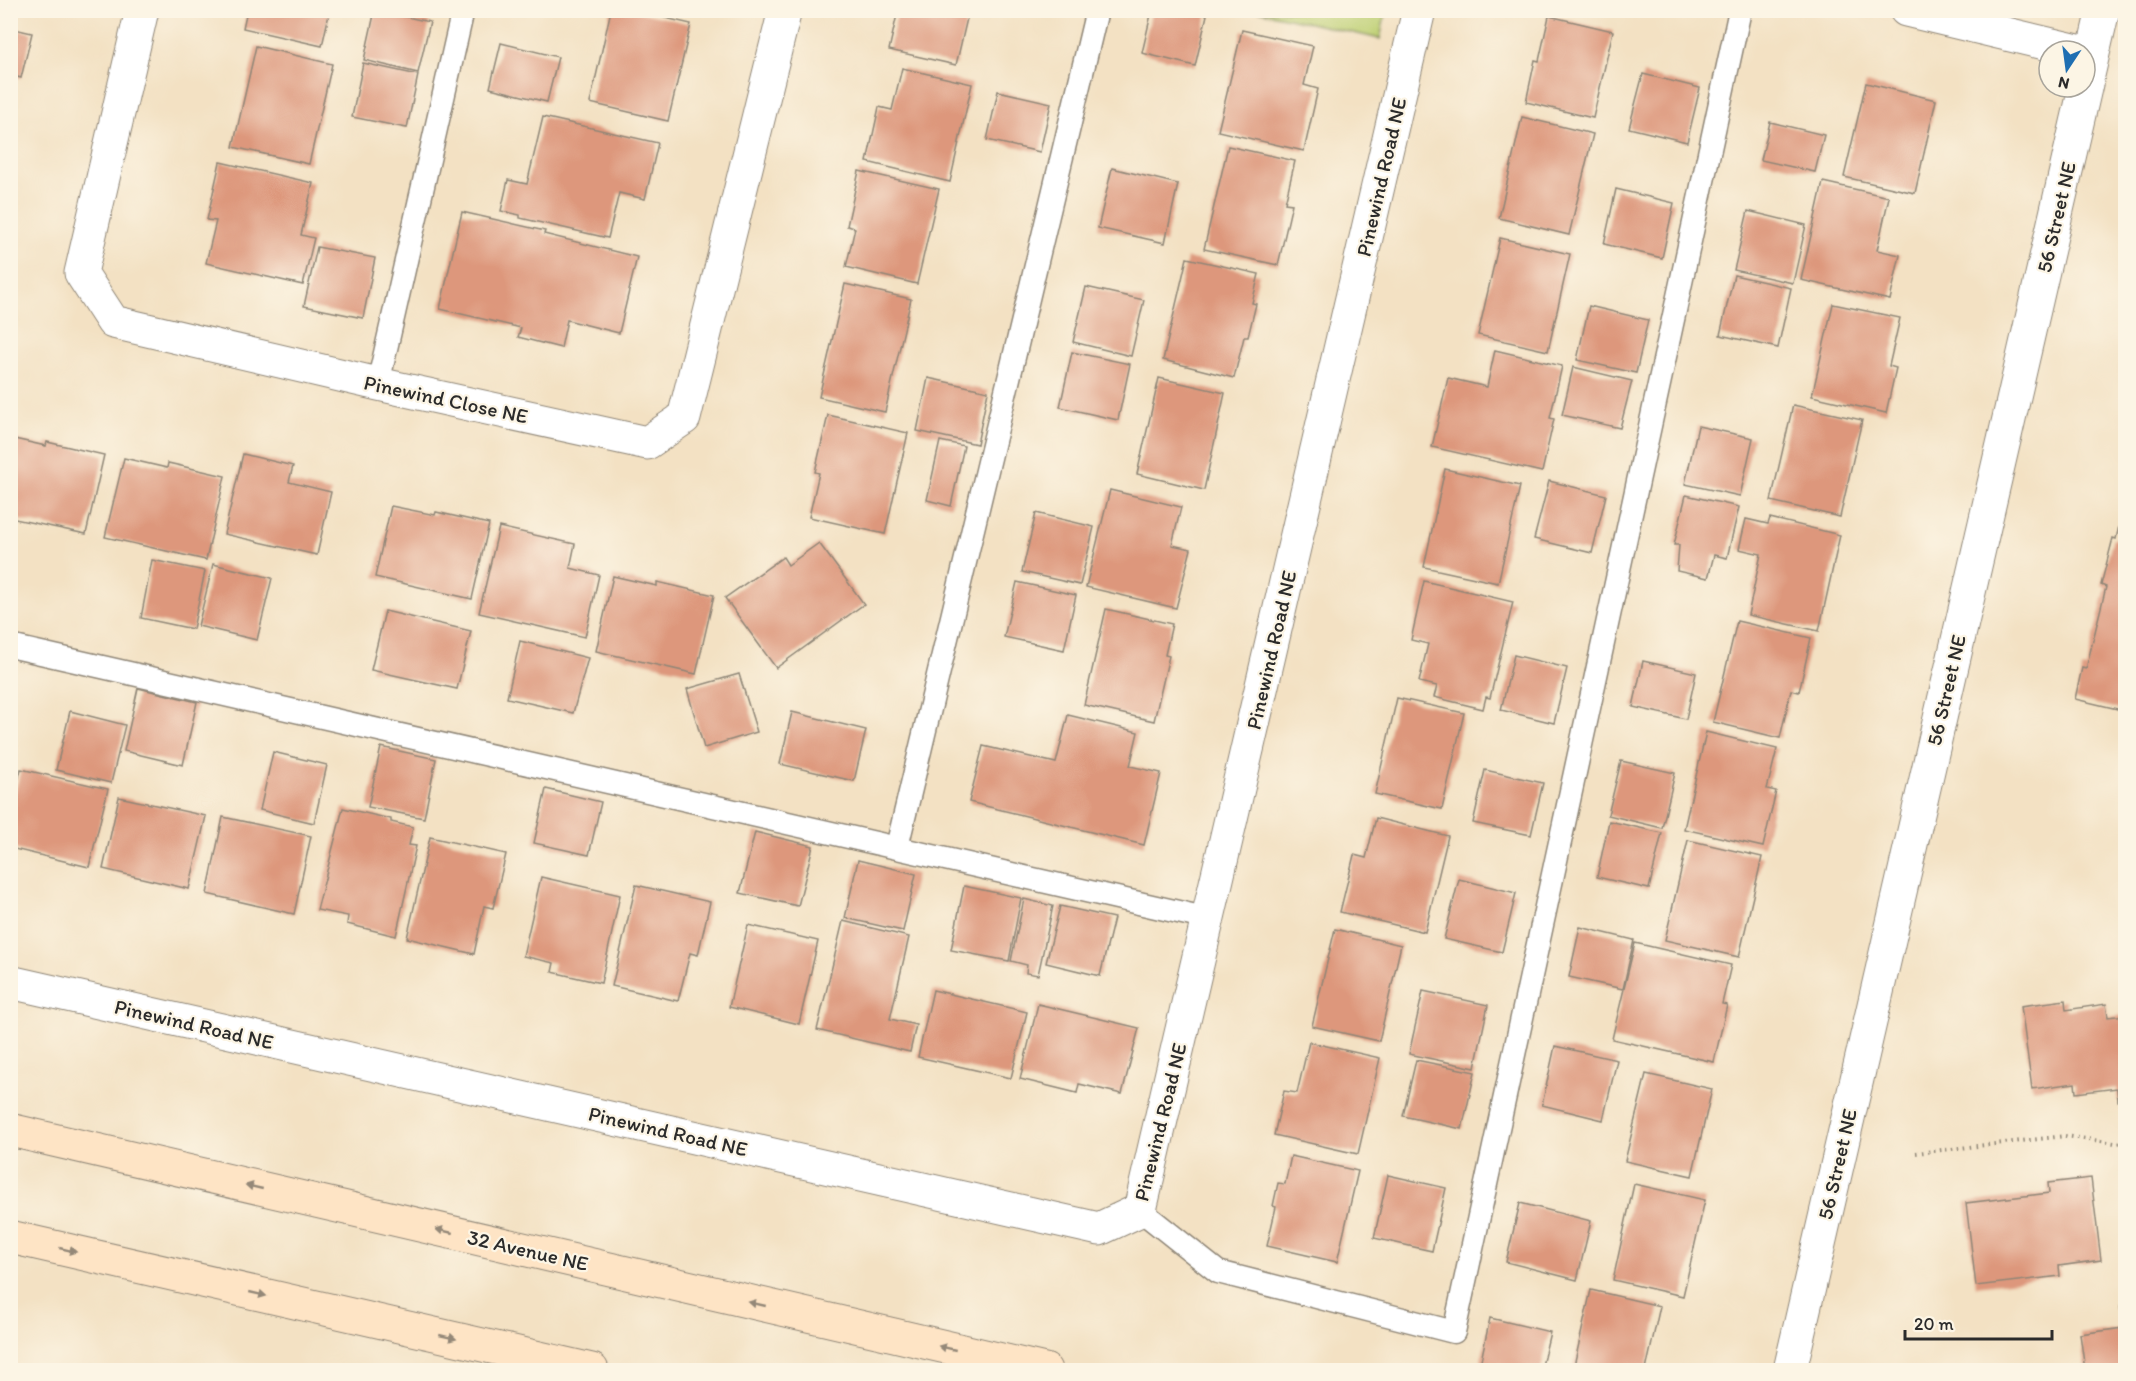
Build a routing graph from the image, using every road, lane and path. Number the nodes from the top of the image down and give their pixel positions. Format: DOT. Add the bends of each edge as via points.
graph roads {
  1 [pos="142,10"];
  2 [pos="463,10"];
  3 [pos="785,10"];
  4 [pos="1097,10"];
  5 [pos="1419,10"];
  6 [pos="1740,10"];
  7 [pos="1906,10"];
  8 [pos="2103,10"];
  9 [pos="2091,39"];
  10 [pos="2037,41"];
  11 [pos="2075,99"];
  12 [pos="378,384"];
  13 [pos="10,646"];
  14 [pos="897,847"];
  15 [pos="1209,919"];
  16 [pos="10,982"];
  17 [pos="10,1131"];
  18 [pos="2126,1142"];
  19 [pos="1916,1153"];
  20 [pos="1140,1210"];
  21 [pos="10,1237"];
  22 [pos="591,1371"];
  23 [pos="1045,1371"];
  24 [pos="1790,1371"];
  1 -- 12 [label="street, Pinewind Close NE" via="81,273 113,322"];
  2 -- 12 [label="lane"];
  3 -- 12 [label="street, Pinewind Close NE" via="684,418 647,443"];
  4 -- 14 [label="lane"];
  5 -- 15 [label="street, Pinewind Road NE"];
  6 -- 20 [label="lane" via="1454,1332 1218,1272"];
  7 -- 10 [label="street"];
  8 -- 9 [label="street, 56 Street NE"];
  11 -- 24 [label="street, 56 Street NE"];
  13 -- 14 [label="lane"];
  14 -- 15 [label="lane"];
  15 -- 20 [label="street, Pinewind Road NE"];
  16 -- 20 [label="street, Pinewind Road NE" via="1099,1229"];
  23 -- 17 [label="main road, 32 Avenue NE, one-way"];
  18 -- 19 [label="path" via="2065,1136"];
  21 -- 22 [label="main road, one-way"];
}
